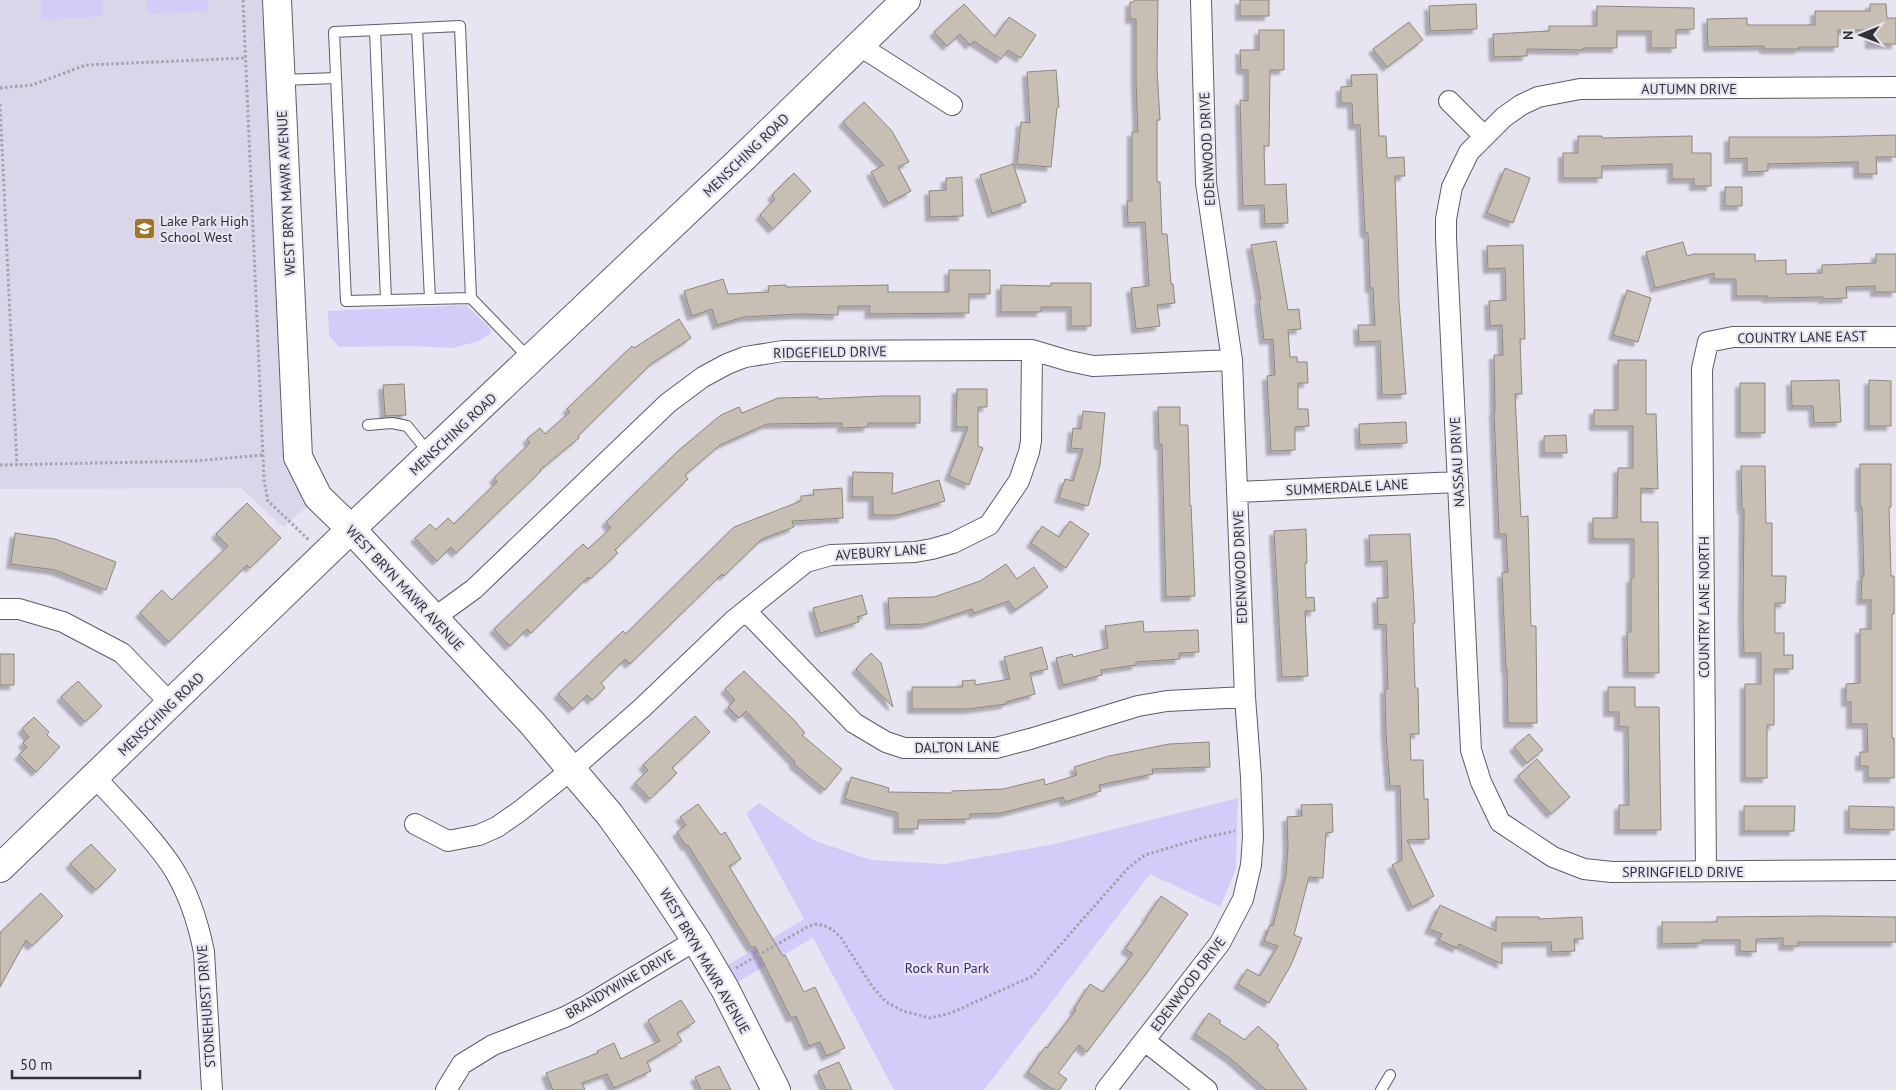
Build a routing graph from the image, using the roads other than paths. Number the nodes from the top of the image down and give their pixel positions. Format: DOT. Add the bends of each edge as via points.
graph roads {
  1 [pos="277,0"];
  2 [pos="906,0"];
  3 [pos="1201,0"];
  4 [pos="417,28"];
  5 [pos="375,30"];
  6 [pos="860,46"];
  7 [pos="336,78"];
  8 [pos="280,80"];
  9 [pos="1896,87"];
  10 [pos="1448,101"];
  11 [pos="952,105"];
  12 [pos="1488,132"];
  13 [pos="472,298"];
  14 [pos="430,299"];
  15 [pos="386,300"];
  16 [pos="1896,336"];
  17 [pos="1708,342"];
  18 [pos="1032,350"];
  19 [pos="530,360"];
  20 [pos="1232,360"];
  21 [pos="368,425"];
  22 [pos="430,455"];
  23 [pos="1458,482"];
  24 [pos="1237,492"];
  25 [pos="351,529"];
  26 [pos="0,609"];
  27 [pos="746,611"];
  28 [pos="434,618"];
  29 [pos="1245,697"];
  30 [pos="171,704"];
  31 [pos="571,770"];
  32 [pos="95,777"];
  33 [pos="1492,806"];
  34 [pos="414,824"];
  35 [pos="0,868"];
  36 [pos="1896,870"];
  37 [pos="1706,872"];
  38 [pos="696,940"];
  39 [pos="1144,1041"];
  40 [pos="1390,1075"];
  41 [pos="212,1090"];
  42 [pos="446,1090"];
  43 [pos="776,1090"];
  44 [pos="1106,1090"];
  45 [pos="1207,1090"];
  46 [pos="1381,1090"];
  1 -- 8 [label="street, WEST BRYN MAWR AVENUE"];
  2 -- 6 [label="street, MENSCHING ROAD"];
  3 -- 20 [label="street, EDENWOOD DRIVE" via="1206,183"];
  4 -- 5 [label="lane"];
  4 -- 13 [label="lane" via="460,26"];
  4 -- 14 [label="lane"];
  5 -- 7 [label="lane" via="334,32"];
  5 -- 15 [label="lane"];
  6 -- 11 [label="street"];
  6 -- 19 [label="street, MENSCHING ROAD"];
  7 -- 8 [label="lane"];
  7 -- 15 [label="lane" via="346,301"];
  8 -- 25 [label="street, WEST BRYN MAWR AVENUE" via="298,458 318,497"];
  9 -- 12 [label="street, AUTUMN DRIVE" via="1580,90 1538,97 1521,105"];
  10 -- 12 [label="street"];
  12 -- 23 [label="street, NASSAU DRIVE" via="1469,152 1456,178 1446,219"];
  13 -- 14 [label="lane"];
  13 -- 19 [label="lane"];
  14 -- 15 [label="lane"];
  16 -- 17 [label="street, COUNTRY LANE EAST" via="1733,338"];
  17 -- 37 [label="street, COUNTRY LANE NORTH" via="1702,369"];
  18 -- 20 [label="street, RIDGEFIELD DRIVE" via="1093,366"];
  18 -- 27 [label="street, AVEBURY LANE" via="1029,452 1019,481 989,525 953,543 932,549 832,555 806,562"];
  18 -- 28 [label="street, RIDGEFIELD DRIVE" via="783,351 745,357 728,364 698,380 668,403 474,589"];
  19 -- 22 [label="street, MENSCHING ROAD"];
  20 -- 24 [label="street, EDENWOOD DRIVE"];
  21 -- 22 [label="lane" via="392,423 407,426"];
  22 -- 25 [label="street, MENSCHING ROAD"];
  23 -- 24 [label="street, SUMMERDALE LANE"];
  23 -- 33 [label="street, NASSAU DRIVE" via="1471,750"];
  24 -- 29 [label="street, EDENWOOD DRIVE"];
  25 -- 28 [label="street, WEST BRYN MAWR AVENUE"];
  25 -- 30 [label="street, MENSCHING ROAD"];
  26 -- 30 [label="street" via="18,610 63,622 122,653"];
  27 -- 29 [label="street, DALTON LANE" via="854,722 886,742 904,748 996,748 1138,706 1167,701"];
  27 -- 31 [label="street, AVEBURY LANE"];
  28 -- 31 [label="street, WEST BRYN MAWR AVENUE"];
  29 -- 39 [label="street, EDENWOOD DRIVE" via="1253,828 1251,866 1243,899 1225,935"];
  30 -- 32 [label="street, MENSCHING ROAD"];
  31 -- 34 [label="street, AVEBURY LANE" via="520,811 479,836 448,841"];
  31 -- 38 [label="street, WEST BRYN MAWR AVENUE" via="650,869"];
  32 -- 35 [label="street, MENSCHING ROAD"];
  32 -- 41 [label="street, STONEHURST DRIVE" via="156,844 188,898 204,952"];
  33 -- 37 [label="street, SPRINGFIELD DRIVE" via="1500,822 1537,848 1553,858 1584,868 1612,872"];
  36 -- 37 [label="street, SPRINGFIELD DRIVE"];
  38 -- 42 [label="street, BRANDYWINE DRIVE" via="565,1017 493,1044 462,1064"];
  38 -- 43 [label="street, WEST BRYN MAWR AVENUE"];
  39 -- 44 [label="street, EDENWOOD DRIVE"];
  39 -- 45 [label="street"];
  40 -- 46 [label="lane"];
}
